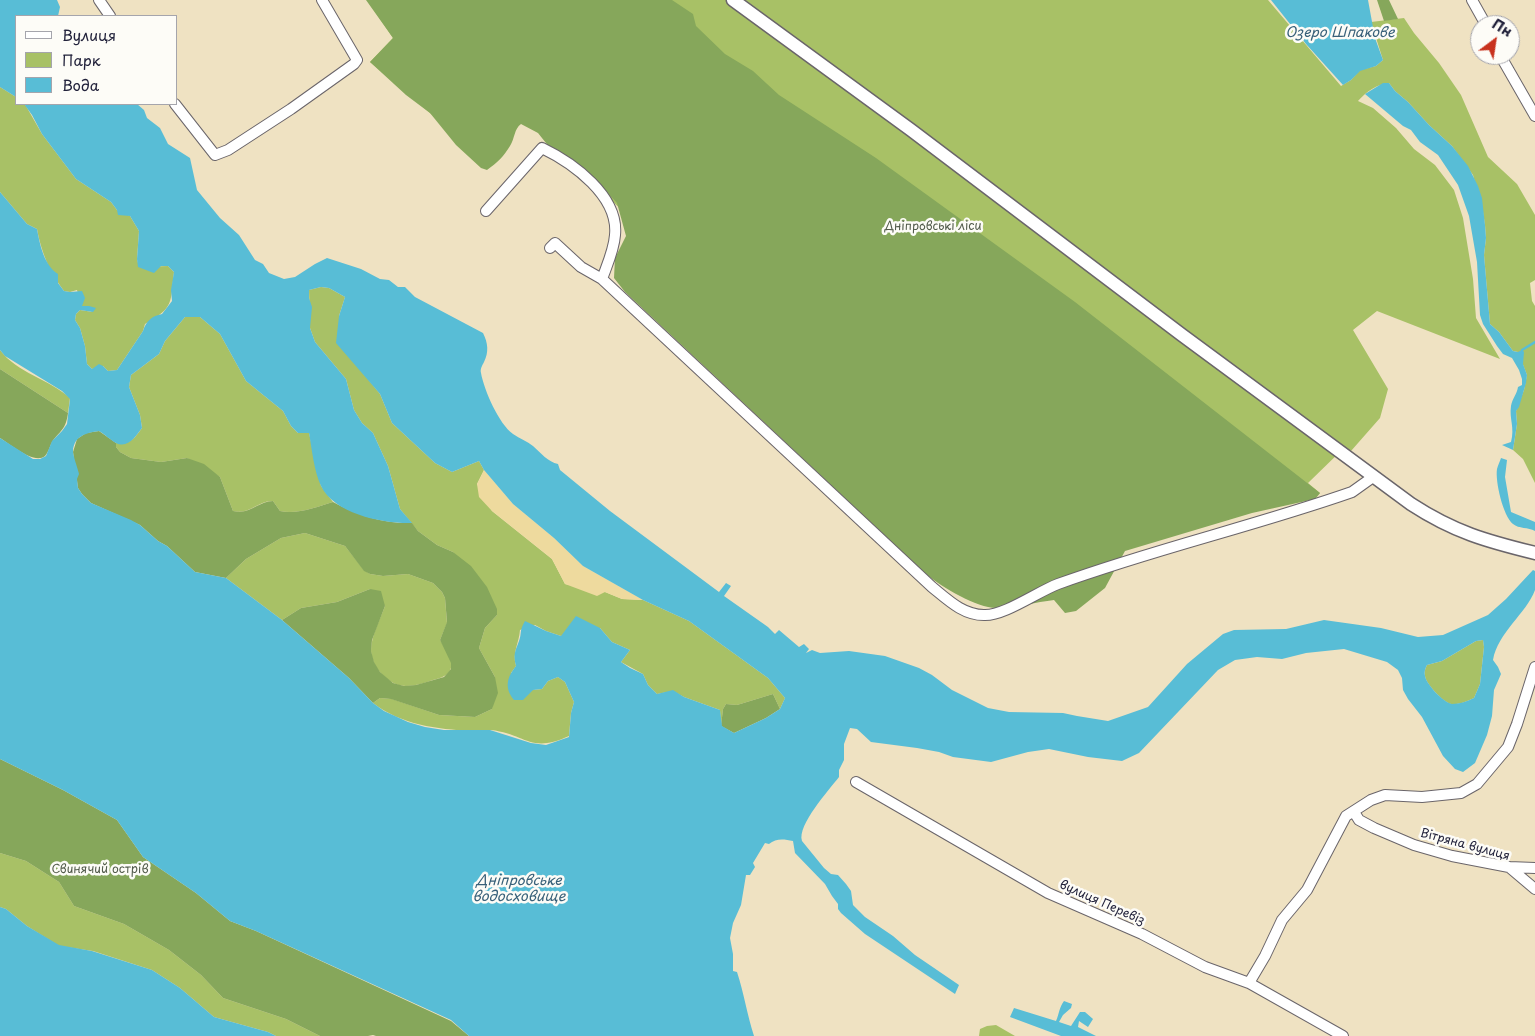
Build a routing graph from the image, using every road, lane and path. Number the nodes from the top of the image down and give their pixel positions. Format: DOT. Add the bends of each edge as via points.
graph roads {
  1 [pos="99,0"];
  2 [pos="322,0"];
  3 [pos="733,0"];
  4 [pos="1472,0"];
  5 [pos="109,15"];
  6 [pos="1480,15"];
  7 [pos="1506,65"];
  8 [pos="176,105"];
  9 [pos="1535,116"];
  10 [pos="486,211"];
  11 [pos="550,248"];
  12 [pos="602,279"];
  13 [pos="1373,477"];
  14 [pos="1535,553"];
  15 [pos="1535,667"];
  16 [pos="856,782"];
  17 [pos="1354,812"];
  18 [pos="1508,867"];
  19 [pos="1535,868"];
  20 [pos="1535,889"];
  21 [pos="1249,983"];
  22 [pos="1343,1036"];
  1 -- 5 [label="street"];
  2 -- 8 [label="street" via="357,60 354,64 291,109 215,155"];
  3 -- 13 [label="main road"];
  4 -- 6 [label="street"];
  7 -- 9 [label="street"];
  10 -- 12 [label="street" via="542,148 557,155 597,187 614,218 616,234"];
  11 -- 12 [label="street" via="555,243 581,267"];
  12 -- 13 [label="street" via="925,580 966,612 986,616 1004,611 1055,585 1120,562 1352,492"];
  13 -- 14 [label="main road" via="1443,524 1487,542"];
  15 -- 17 [label="street" via="1508,746 1476,784 1461,793 1422,797 1385,795"];
  16 -- 21 [label="street, вулиця Перевіз" via="1048,893 1142,934 1205,967"];
  17 -- 18 [label="street, Вітряна вулиця" via="1359,820 1414,845"];
  17 -- 21 [label="street" via="1346,816 1307,890 1282,920"];
  18 -- 19 [label="street"];
  18 -- 20 [label="street, Вітряна вулиця"];
  21 -- 22 [label="street, вулиця Перевіз"];
}
